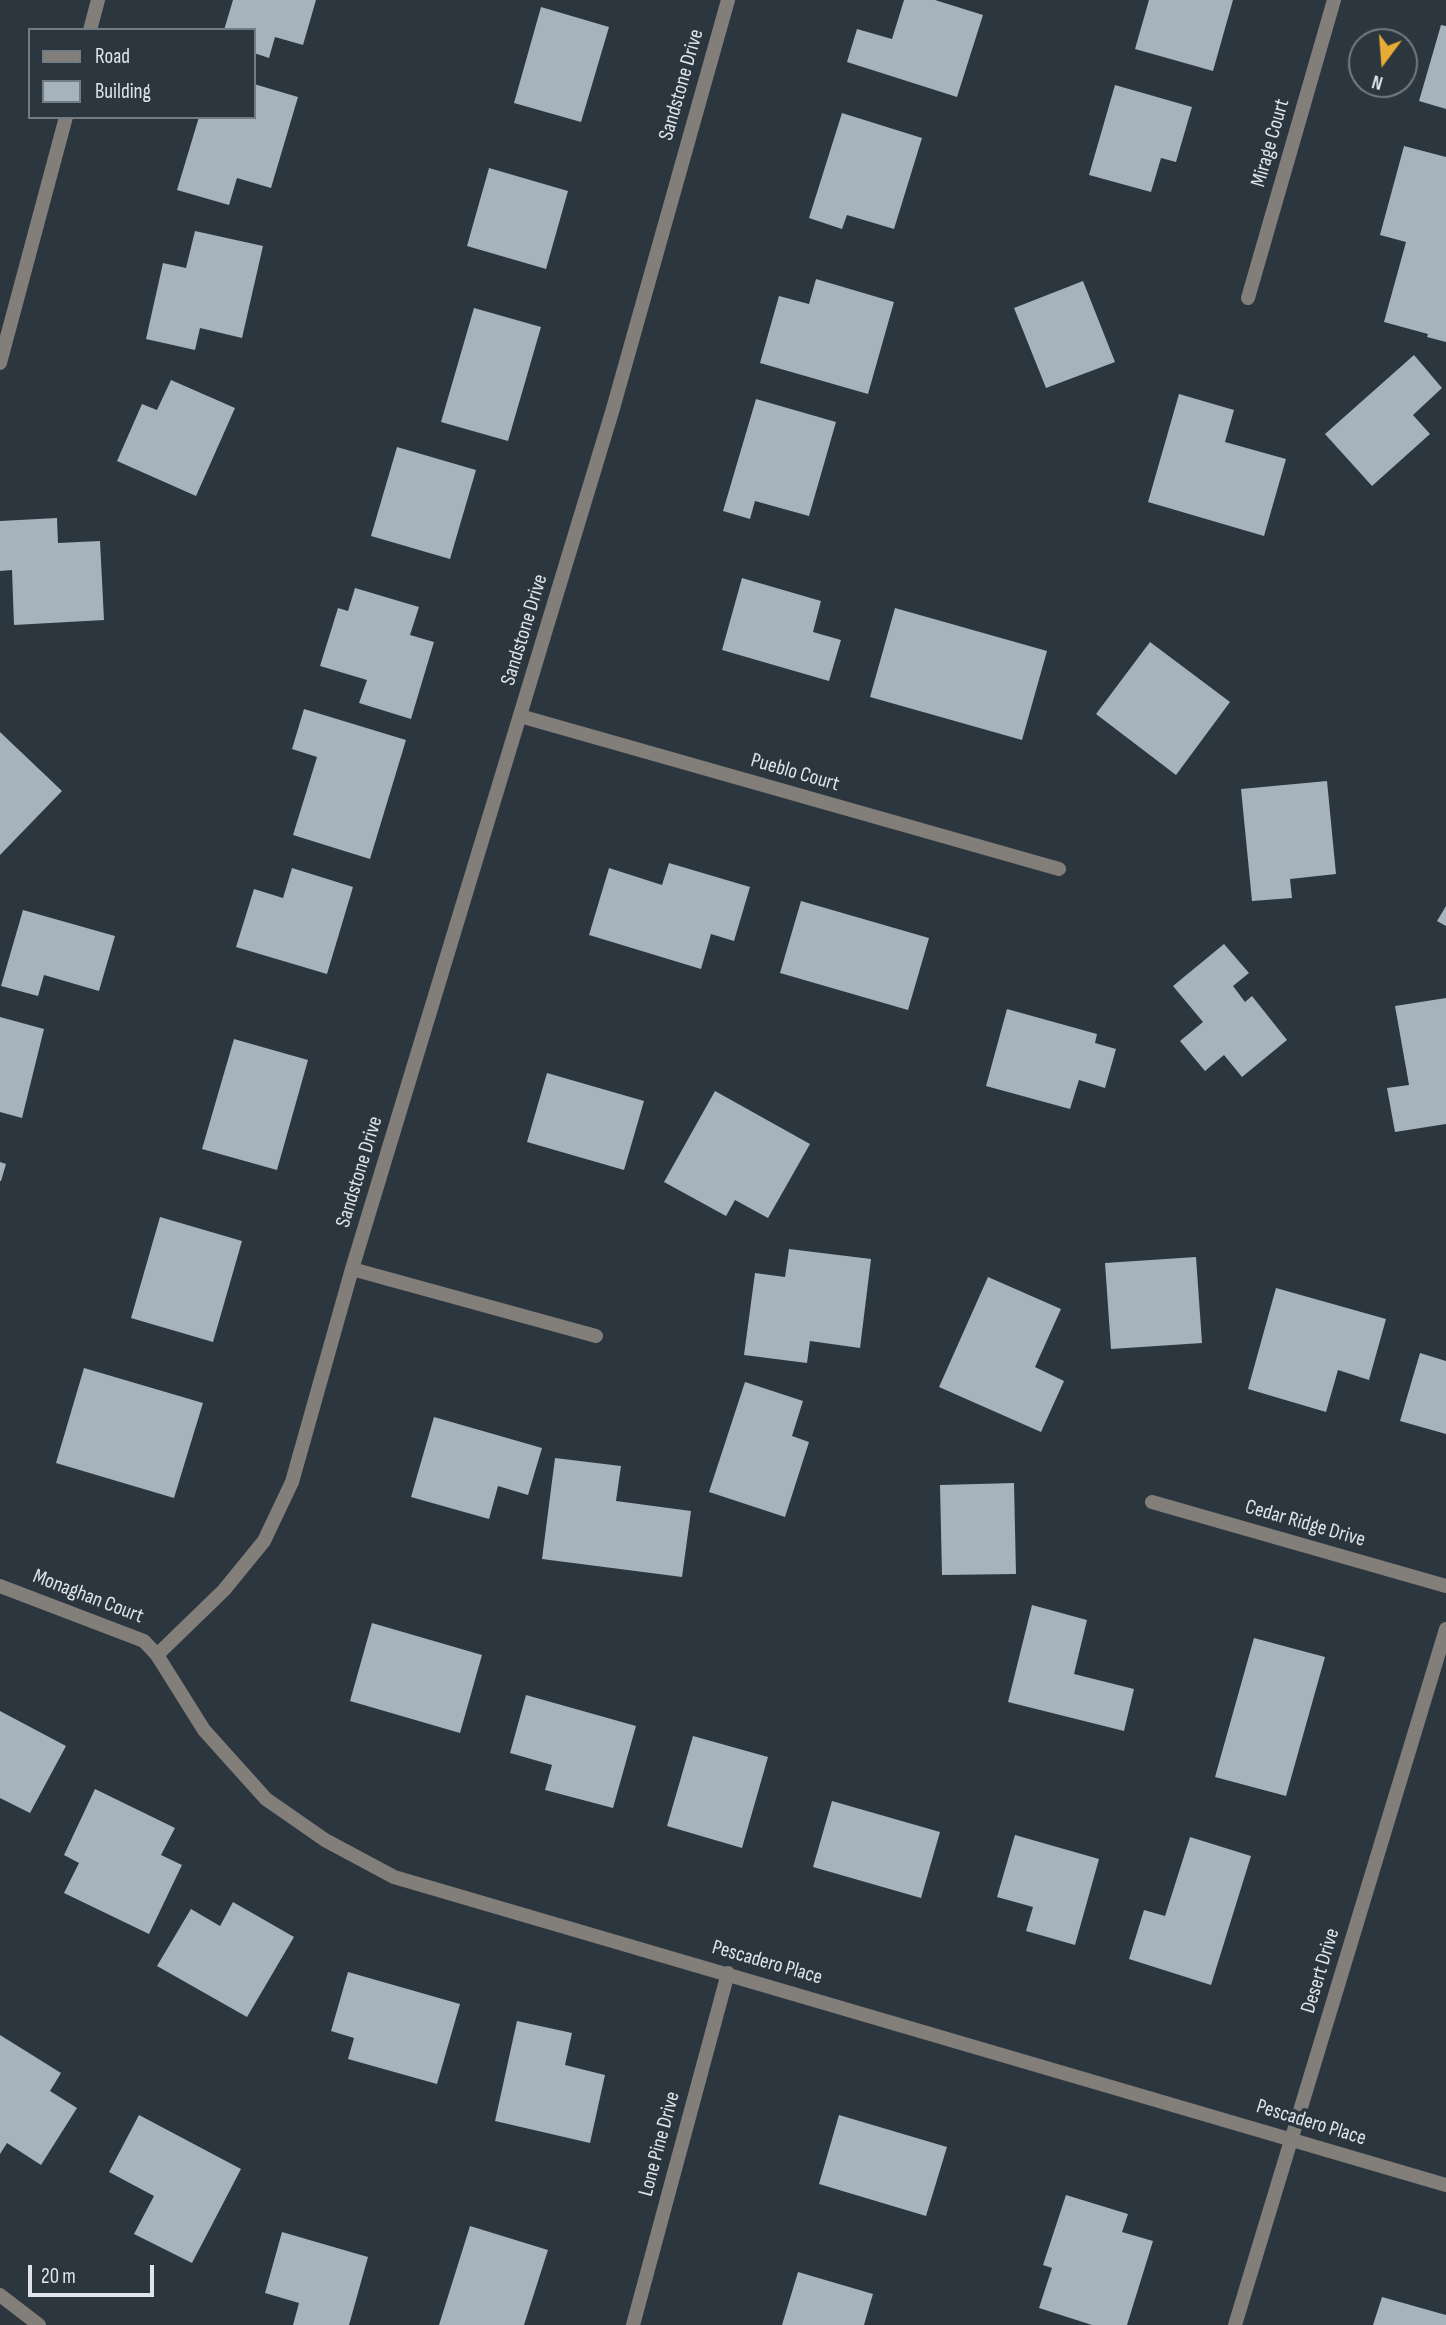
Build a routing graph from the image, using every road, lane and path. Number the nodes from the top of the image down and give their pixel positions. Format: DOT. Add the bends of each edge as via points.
graph roads {
  1 [pos="98,0"];
  2 [pos="729,0"];
  3 [pos="1334,0"];
  4 [pos="91,28"];
  5 [pos="65,119"];
  6 [pos="1248,298"];
  7 [pos="0,363"];
  8 [pos="520,716"];
  9 [pos="1059,869"];
  10 [pos="352,1269"];
  11 [pos="596,1336"];
  12 [pos="1152,1502"];
  13 [pos="0,1586"];
  14 [pos="1446,1586"];
  15 [pos="1446,1629"];
  16 [pos="157,1655"];
  17 [pos="727,1973"];
  18 [pos="1292,2140"];
  19 [pos="1446,2185"];
  20 [pos="0,2295"];
  21 [pos="38,2325"];
  22 [pos="633,2325"];
  23 [pos="1235,2325"];
  1 -- 4 [label="street"];
  2 -- 8 [label="street, Sandstone Drive"];
  3 -- 6 [label="street, Mirage Court"];
  5 -- 7 [label="street"];
  8 -- 9 [label="street, Pueblo Court"];
  8 -- 10 [label="street, Sandstone Drive"];
  10 -- 11 [label="street"];
  10 -- 16 [label="street, Sandstone Drive" via="292,1482 264,1541 224,1590"];
  12 -- 14 [label="street, Cedar Ridge Drive"];
  13 -- 16 [label="street, Monaghan Court" via="144,1641"];
  15 -- 18 [label="street, Desert Drive"];
  16 -- 17 [label="street, Pescadero Place" via="204,1730 266,1800 325,1840 394,1877"];
  17 -- 18 [label="street, Pescadero Place"];
  17 -- 22 [label="street, Lone Pine Drive"];
  18 -- 19 [label="street, Pescadero Place"];
  18 -- 23 [label="street, Desert Drive"];
  20 -- 21 [label="street"];
}
